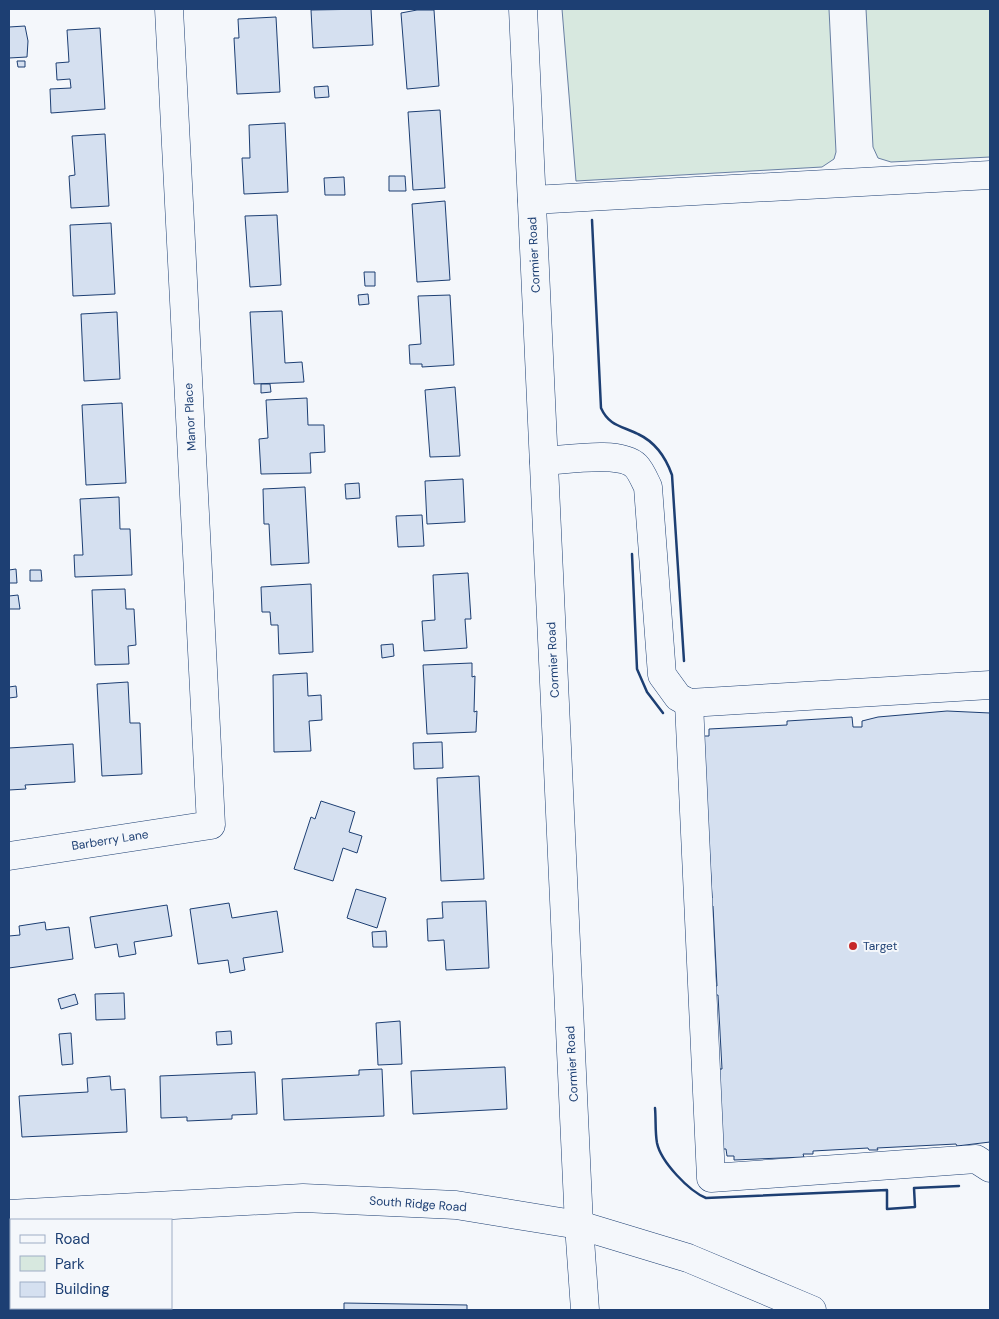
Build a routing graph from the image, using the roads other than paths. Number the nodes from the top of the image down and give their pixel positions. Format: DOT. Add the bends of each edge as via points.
graph roads {
  1 [pos="169,9"];
  2 [pos="523,9"];
  3 [pos="990,175"];
  4 [pos="532,200"];
  5 [pos="544,461"];
  6 [pos="990,684"];
  7 [pos="689,703"];
  8 [pos="211,825"];
  9 [pos="9,856"];
  10 [pos="990,1168"];
  11 [pos="9,1214"];
  12 [pos="108,1214"];
  13 [pos="579,1225"];
  14 [pos="585,1310"];
  15 [pos="812,1310"];
  1 -- 8 [label="street, Manor Place"];
  2 -- 4 [label="street, Cormier Road"];
  3 -- 4 [label="street"];
  4 -- 5 [label="street, Cormier Road"];
  5 -- 7 [label="street" via="607,457 627,460 637,467 648,487 662,675 678,697"];
  5 -- 13 [label="street, Cormier Road"];
  6 -- 7 [label="street"];
  7 -- 10 [label="street" via="711,1178 976,1159"];
  8 -- 9 [label="street, Barberry Lane"];
  11 -- 12 [label="street, South Ridge Road"];
  12 -- 13 [label="street, South Ridge Road" via="303,1198 456,1205"];
  13 -- 14 [label="street, Cormier Road"];
  13 -- 15 [label="street, South Ridge Road" via="688,1258"];
}
